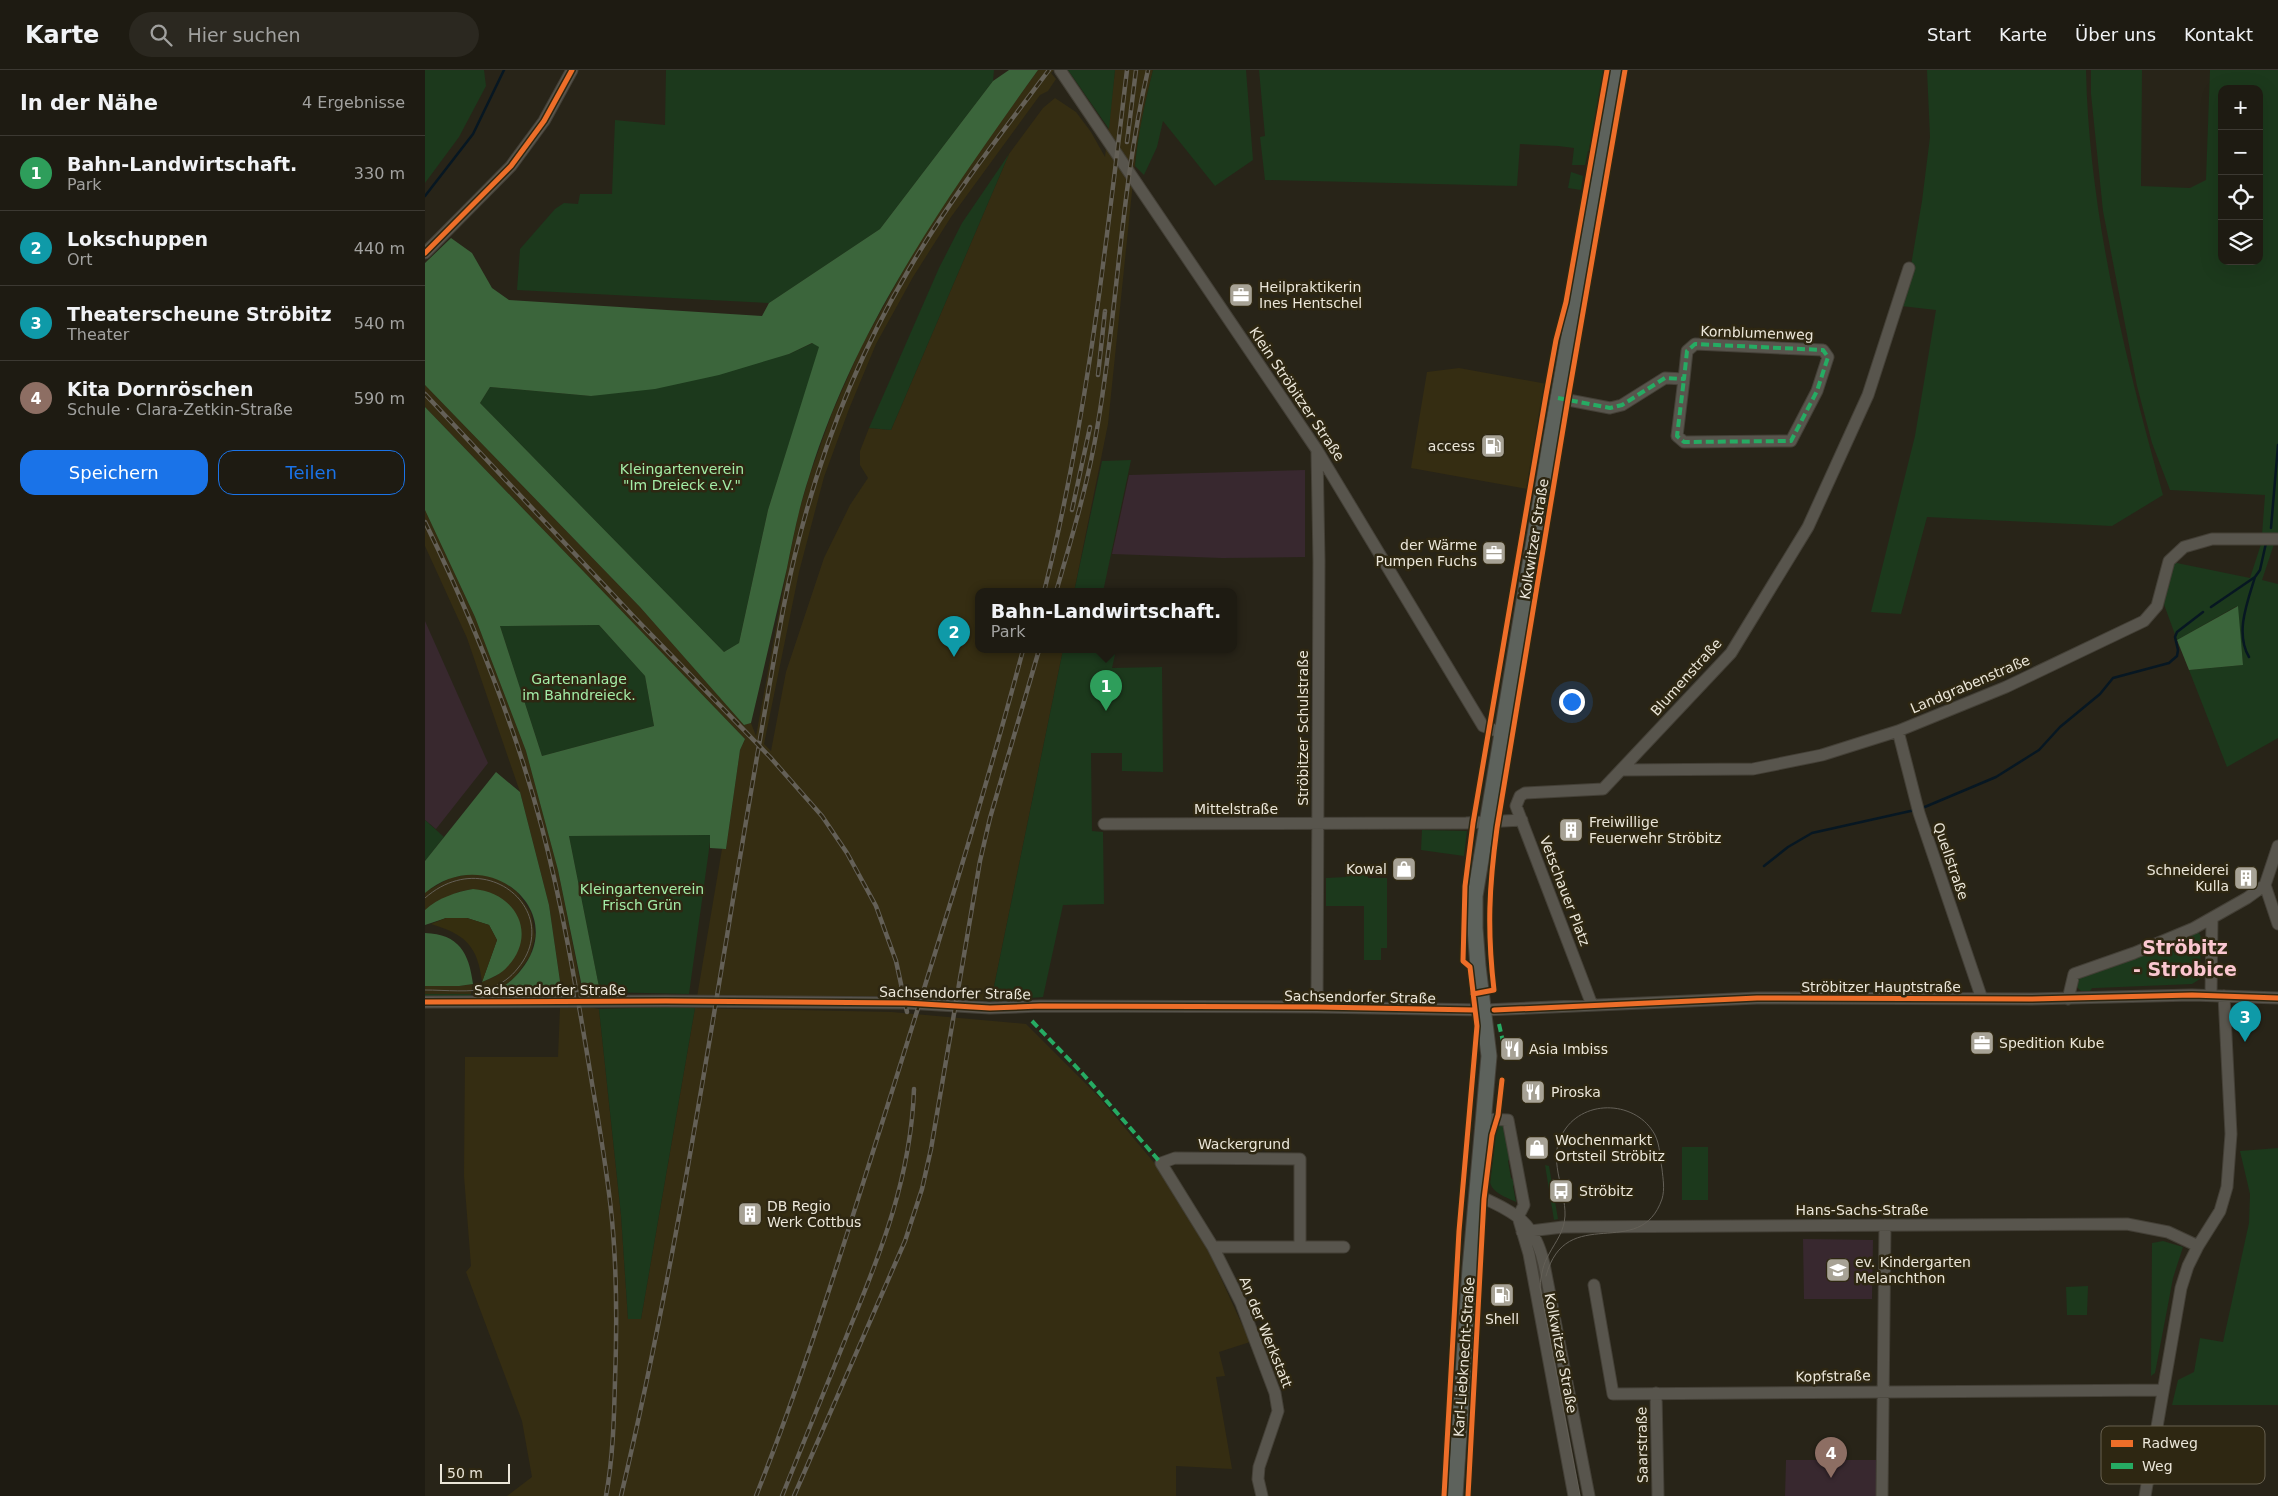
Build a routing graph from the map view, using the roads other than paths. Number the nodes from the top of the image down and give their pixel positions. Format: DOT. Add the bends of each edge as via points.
graph roads {
  1 [pos="572,70"];
  2 [pos="1059,70"];
  3 [pos="1616,70"];
  4 [pos="425,253"];
  5 [pos="1909,268"];
  6 [pos="1684,379"];
  7 [pos="1558,398"];
  8 [pos="1317,450"];
  9 [pos="2278,539"];
  10 [pos="1898,731"];
  11 [pos="1502,733"];
  12 [pos="1621,770"];
  13 [pos="1522,820"];
  14 [pos="1487,822"];
  15 [pos="1104,824"];
  16 [pos="1318,824"];
  17 [pos="2278,846"];
  18 [pos="2265,885"];
  19 [pos="2212,919"];
  20 [pos="2278,924"];
  21 [pos="2211,995"];
  22 [pos="2224,996"];
  23 [pos="2278,998"];
  24 [pos="1982,999"];
  25 [pos="2068,999"];
  26 [pos="425,1002"];
  27 [pos="1593,1005"];
  28 [pos="1317,1007"];
  29 [pos="1484,1010"];
  30 [pos="1484,1119"];
  31 [pos="1161,1163"];
  32 [pos="1477,1195"];
  33 [pos="1518,1217"];
  34 [pos="1885,1225"];
  35 [pos="1527,1231"];
  36 [pos="1300,1246"];
  37 [pos="2198,1246"];
  38 [pos="1213,1247"];
  39 [pos="1344,1247"];
  40 [pos="1594,1285"];
  41 [pos="1883,1390"];
  42 [pos="2163,1390"];
  43 [pos="1656,1393"];
  44 [pos="2157,1426"];
  45 [pos="1262,1496"];
  46 [pos="1455,1496"];
  47 [pos="1574,1496"];
  48 [pos="1589,1496"];
  49 [pos="1658,1496"];
  50 [pos="1882,1496"];
  1 -- 4 [label="street" via="544,121 511,166"];
  2 -- 8 [label="street, Klein Ströbitzer Straße"];
  3 -- 7 [label="main road, Kolkwitzer Straße"];
  5 -- 12 [label="street, Blumenstraße" via="1868,395 1808,526 1731,653"];
  6 -- 6 [label="street, Kornblumenweg" via="1687,350 1695,344 1823,350 1828,357 1817,391 1791,442 1684,442 1677,436"];
  6 -- 7 [label="street" via="1665,378 1622,405 1610,408"];
  7 -- 11 [label="main road, Kolkwitzer Straße"];
  8 -- 11 [label="street, Klein Ströbitzer Straße" via="1483,726"];
  8 -- 16 [label="street, Ströbitzer Schulstraße"];
  9 -- 10 [label="street, Landgrabenstraße" via="2212,539 2184,547 2169,561 2157,606 2144,620 2006,687"];
  10 -- 12 [label="street, Landgrabenstraße" via="1822,754 1753,769"];
  10 -- 24 [label="street, Quellstraße" via="1918,810"];
  11 -- 14 [label="main road, Kolkwitzer Straße"];
  12 -- 13 [label="street, Blumenstraße" via="1603,789 1525,793 1516,806"];
  13 -- 14 [label="street"];
  13 -- 27 [label="street, Vetschauer Platz"];
  14 -- 16 [label="street, Mittelstraße"];
  14 -- 29 [label="main road, Kolkwitzer Straße" via="1475,896 1475,928"];
  15 -- 16 [label="street, Mittelstraße"];
  16 -- 28 [label="street, Ströbitzer Schulstraße"];
  17 -- 18 [label="street"];
  18 -- 19 [label="street"];
  18 -- 20 [label="street"];
  19 -- 21 [label="street"];
  19 -- 25 [label="street" via="2134,953 2074,974"];
  21 -- 22 [label="street, Ströbitzer Hauptstraße"];
  21 -- 25 [label="street, Ströbitzer Hauptstraße"];
  22 -- 23 [label="street, Ströbitzer Hauptstraße"];
  22 -- 37 [label="street" via="2230,1165 2220,1211"];
  24 -- 25 [label="street, Ströbitzer Hauptstraße"];
  24 -- 27 [label="street, Ströbitzer Hauptstraße" via="1757,998"];
  26 -- 28 [label="street, Sachsendorfer Straße" via="896,1003 990,1008"];
  27 -- 29 [label="street, Ströbitzer Hauptstraße"];
  28 -- 29 [label="street, Sachsendorfer Straße"];
  29 -- 30 [label="main road, Karl-Liebknecht-Straße" via="1489,1056"];
  30 -- 32 [label="main road, Karl-Liebknecht-Straße"];
  30 -- 33 [label="street, Kolkwitzer Straße" via="1508,1120 1523,1205"];
  31 -- 36 [label="street, Wackergrund" via="1175,1158 1300,1159"];
  31 -- 38 [label="street, An der Werkstatt"];
  32 -- 33 [label="street"];
  32 -- 46 [label="main road, Karl-Liebknecht-Straße"];
  33 -- 35 [label="street, Kolkwitzer Straße"];
  34 -- 35 [label="street, Hans-Sachs-Straße" via="1563,1227"];
  34 -- 37 [label="street, Hans-Sachs-Straße" via="2127,1224 2168,1232"];
  34 -- 41 [label="street"];
  35 -- 47 [label="street, Kolkwitzer Straße"];
  35 -- 48 [label="street, Kolkwitzer Straße" via="1538,1240 1544,1264"];
  36 -- 38 [label="street"];
  36 -- 39 [label="street"];
  37 -- 42 [label="street" via="2181,1288"];
  38 -- 45 [label="street, An der Werkstatt" via="1241,1303 1275,1393 1278,1411 1259,1468"];
  40 -- 43 [label="street, Kopfstraße" via="1613,1394"];
  41 -- 42 [label="street, Kopfstraße"];
  41 -- 43 [label="street, Kopfstraße"];
  41 -- 50 [label="street"];
  42 -- 44 [label="street"];
  43 -- 49 [label="street, Saarstraße"];
}
